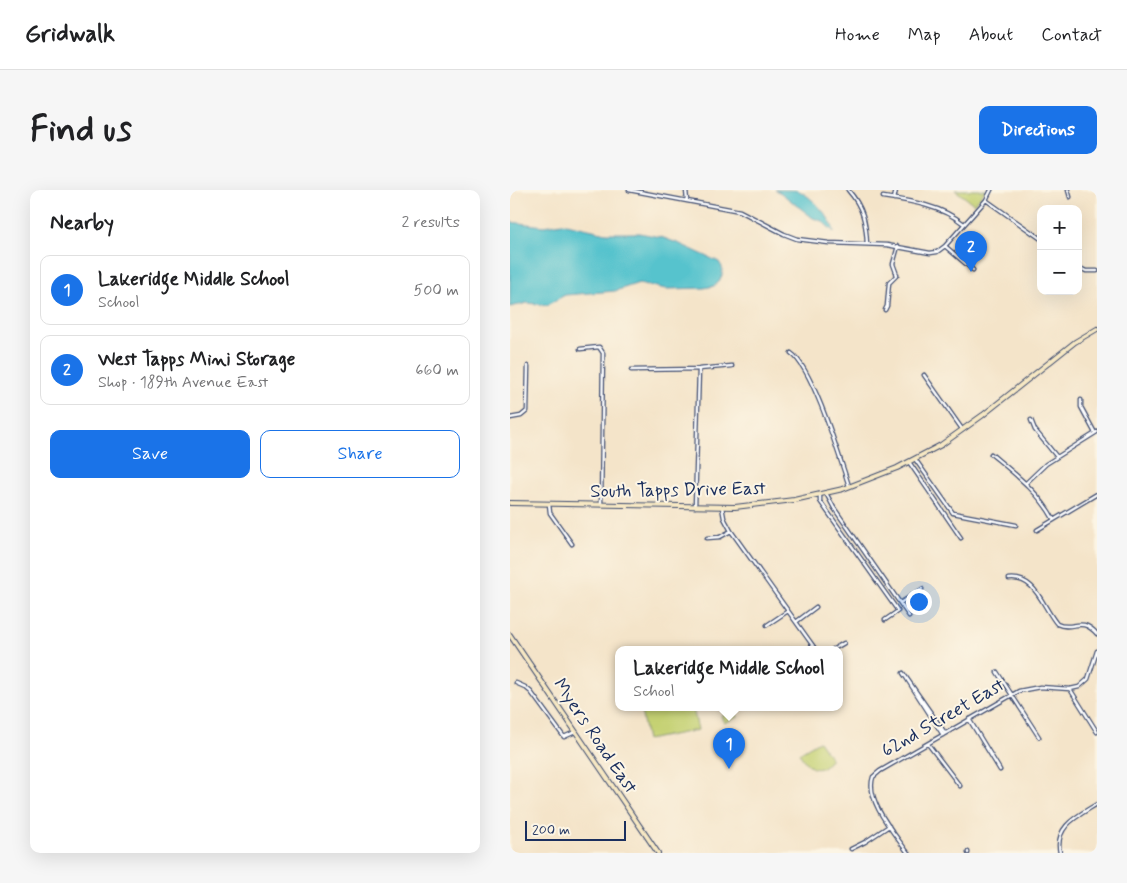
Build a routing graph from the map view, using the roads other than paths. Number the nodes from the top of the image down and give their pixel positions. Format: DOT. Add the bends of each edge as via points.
graph roads {
  1 [pos="629,190"];
  2 [pos="686,190"];
  3 [pos="848,190"];
  4 [pos="896,190"];
  5 [pos="991,190"];
  6 [pos="1068,190"];
  7 [pos="884,197"];
  8 [pos="1070,197"];
  9 [pos="894,199"];
  10 [pos="986,200"];
  11 [pos="687,201"];
  12 [pos="964,224"];
  13 [pos="1037,236"];
  14 [pos="867,244"];
  15 [pos="898,246"];
  16 [pos="945,246"];
  17 [pos="1082,268"];
  18 [pos="973,270"];
  19 [pos="1097,271"];
  20 [pos="885,310"];
  21 [pos="1097,329"];
  22 [pos="580,349"];
  23 [pos="791,353"];
  24 [pos="528,366"];
  25 [pos="732,366"];
  26 [pos="698,369"];
  27 [pos="631,370"];
  28 [pos="924,375"];
  29 [pos="1081,400"];
  30 [pos="510,418"];
  31 [pos="1031,420"];
  32 [pos="963,430"];
  33 [pos="1096,433"];
  34 [pos="991,454"];
  35 [pos="1057,457"];
  36 [pos="915,459"];
  37 [pos="909,462"];
  38 [pos="1026,483"];
  39 [pos="849,486"];
  40 [pos="826,493"];
  41 [pos="820,494"];
  42 [pos="1097,494"];
  43 [pos="510,503"];
  44 [pos="549,504"];
  45 [pos="601,505"];
  46 [pos="695,507"];
  47 [pos="722,507"];
  48 [pos="1054,520"];
  49 [pos="1016,525"];
  50 [pos="1038,530"];
  51 [pos="731,531"];
  52 [pos="707,538"];
  53 [pos="961,538"];
  54 [pos="572,544"];
  55 [pos="1009,579"];
  56 [pos="922,589"];
  57 [pos="900,603"];
  58 [pos="816,607"];
  59 [pos="788,610"];
  60 [pos="909,616"];
  61 [pos="885,620"];
  62 [pos="796,622"];
  63 [pos="767,625"];
  64 [pos="1097,634"];
  65 [pos="510,635"];
  66 [pos="844,643"];
  67 [pos="813,646"];
  68 [pos="839,646"];
  69 [pos="1097,651"];
  70 [pos="997,672"];
  71 [pos="516,683"];
  72 [pos="1070,690"];
  73 [pos="1011,694"];
  74 [pos="969,719"];
  75 [pos="576,732"];
  76 [pos="1097,732"];
  77 [pos="944,734"];
  78 [pos="1039,737"];
  79 [pos="928,744"];
  80 [pos="1000,770"];
  81 [pos="960,786"];
  82 [pos="1097,804"];
  83 [pos="889,826"];
  84 [pos="851,849"];
  85 [pos="658,853"];
  86 [pos="908,853"];
  87 [pos="1060,853"];
  1 -- 11 [label="street"];
  2 -- 11 [label="street"];
  3 -- 14 [label="street" via="856,198 863,214"];
  4 -- 9 [label="street"];
  5 -- 10 [label="street"];
  6 -- 8 [label="street"];
  7 -- 9 [label="street"];
  9 -- 12 [label="street" via="940,210"];
  10 -- 12 [label="street"];
  10 -- 13 [label="street"];
  11 -- 14 [label="street" via="740,211 797,239"];
  12 -- 16 [label="street"];
  14 -- 15 [label="street"];
  15 -- 16 [label="street" via="930,253"];
  15 -- 20 [label="street" via="892,264 897,275 889,283"];
  16 -- 18 [label="street"];
  17 -- 19 [label="street"];
  21 -- 32 [label="street, South Tapps Drive East" via="1075,342"];
  22 -- 45 [label="street" via="599,347 602,352"];
  23 -- 39 [label="street" via="816,393"];
  24 -- 30 [label="street" via="527,411 518,418"];
  25 -- 26 [label="street"];
  26 -- 27 [label="street"];
  26 -- 46 [label="street"];
  28 -- 32 [label="street"];
  29 -- 33 [label="street" via="1081,407"];
  31 -- 35 [label="street"];
  32 -- 36 [label="street, South Tapps Drive East"];
  33 -- 35 [label="street"];
  34 -- 38 [label="street"];
  35 -- 38 [label="street"];
  36 -- 37 [label="street, South Tapps Drive East"];
  36 -- 49 [label="street" via="953,513"];
  37 -- 39 [label="street, South Tapps Drive East"];
  37 -- 53 [label="street"];
  38 -- 48 [label="street"];
  39 -- 40 [label="street, South Tapps Drive East"];
  40 -- 41 [label="street, South Tapps Drive East"];
  40 -- 57 [label="street"];
  41 -- 47 [label="street, South Tapps Drive East" via="770,504"];
  41 -- 61 [label="street" via="820,501 898,611"];
  42 -- 48 [label="street"];
  43 -- 44 [label="street, South Tapps Drive East"];
  44 -- 45 [label="street, South Tapps Drive East"];
  44 -- 54 [label="street" via="550,513"];
  45 -- 46 [label="street, South Tapps Drive East"];
  46 -- 47 [label="street, South Tapps Drive East"];
  47 -- 51 [label="street"];
  48 -- 50 [label="street"];
  51 -- 52 [label="street" via="720,537"];
  51 -- 59 [label="street"];
  55 -- 64 [label="street" via="1025,580 1031,585 1057,624 1087,625"];
  56 -- 57 [label="street"];
  57 -- 60 [label="street"];
  58 -- 62 [label="street"];
  59 -- 62 [label="street"];
  59 -- 63 [label="street"];
  62 -- 67 [label="street"];
  65 -- 75 [label="street, Myers Road East"];
  66 -- 68 [label="street"];
  69 -- 72 [label="street" via="1087,682"];
  70 -- 73 [label="street"];
  71 -- 75 [label="street" via="531,692 561,734 566,737"];
  72 -- 73 [label="street, 62nd Street East" via="1034,688"];
  72 -- 76 [label="street"];
  73 -- 74 [label="street, 62nd Street East"];
  73 -- 78 [label="street"];
  74 -- 77 [label="street, 62nd Street East"];
  74 -- 80 [label="street"];
  75 -- 85 [label="street, Myers Road East"];
  77 -- 77 [label="street" via="903,673"];
  77 -- 79 [label="street, 62nd Street East"];
  79 -- 81 [label="street"];
  79 -- 83 [label="street, 62nd Street East" via="880,771 872,780 874,798"];
  82 -- 87 [label="street" via="1069,822 1060,837"];
  83 -- 84 [label="street"];
  83 -- 86 [label="street"];
}
